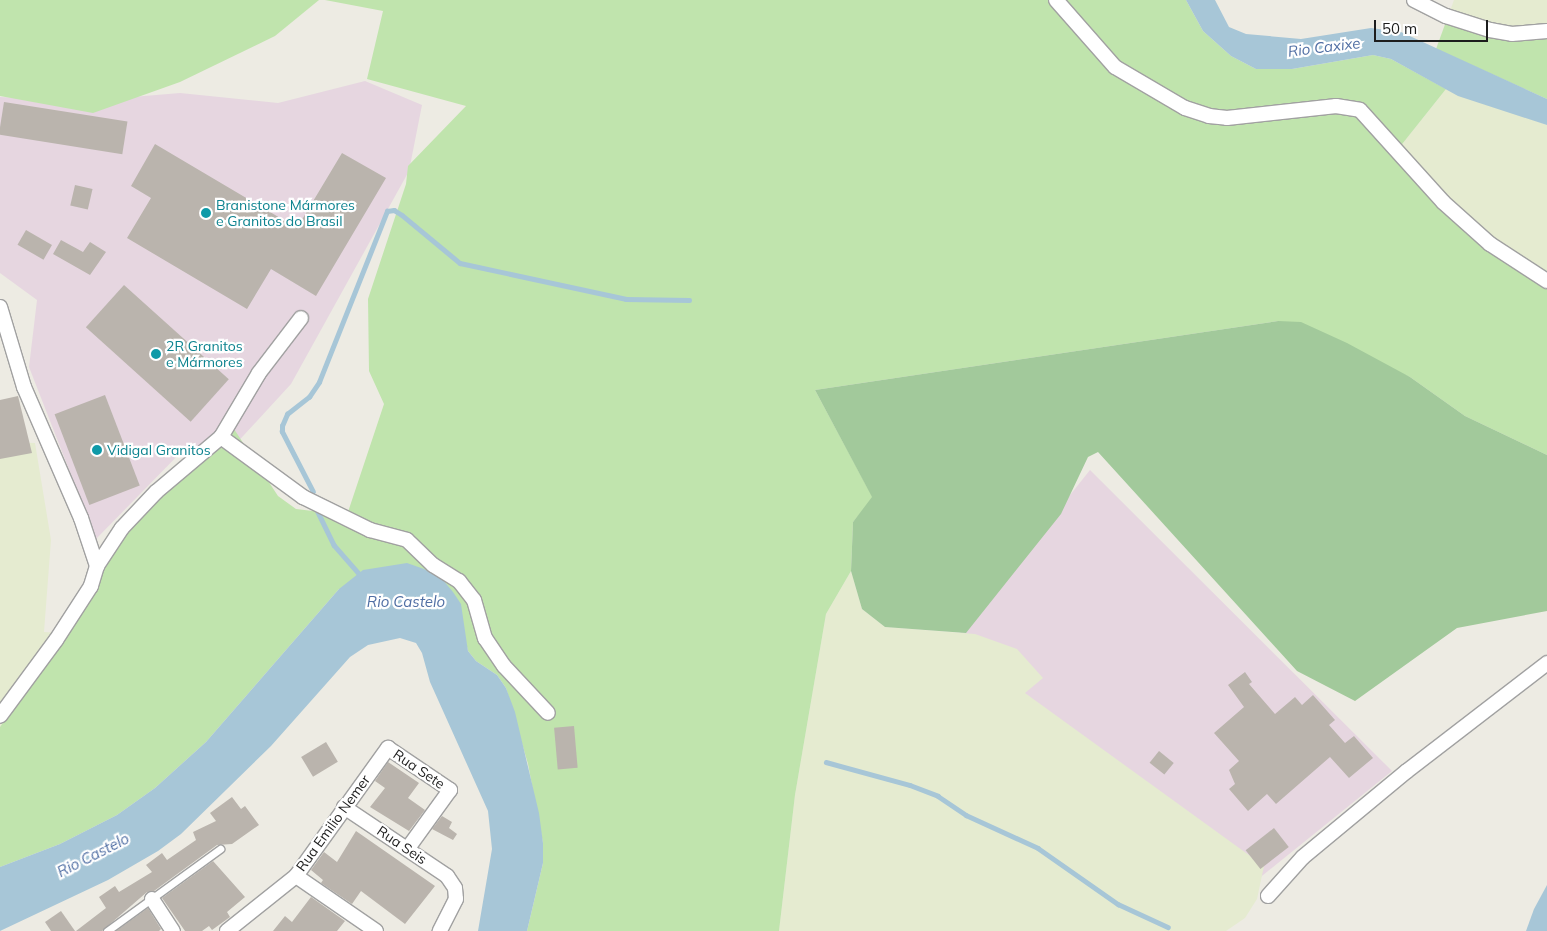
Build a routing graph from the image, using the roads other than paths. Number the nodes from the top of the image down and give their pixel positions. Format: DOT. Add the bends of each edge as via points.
graph roads {
  1 [pos="1056,0"];
  2 [pos="1414,0"];
  3 [pos="1547,31"];
  4 [pos="1547,281"];
  5 [pos="0,307"];
  6 [pos="301,318"];
  7 [pos="221,438"];
  8 [pos="97,566"];
  9 [pos="1547,663"];
  10 [pos="548,713"];
  11 [pos="0,716"];
  12 [pos="388,748"];
  13 [pos="344,806"];
  14 [pos="408,848"];
  15 [pos="220,849"];
  16 [pos="296,876"];
  17 [pos="1268,896"];
  18 [pos="152,899"];
  19 [pos="107,931"];
  20 [pos="173,931"];
  21 [pos="227,931"];
  22 [pos="376,931"];
  23 [pos="440,931"];
  1 -- 4 [label="street" via="1115,66 1185,108 1227,118 1336,106 1360,110 1443,202 1490,244"];
  2 -- 3 [label="street" via="1482,28 1512,34"];
  5 -- 8 [label="street" via="24,387 81,518"];
  6 -- 7 [label="street" via="259,373"];
  7 -- 8 [label="street" via="156,492 122,528"];
  7 -- 10 [label="street" via="303,496 370,530 407,540 433,565 459,581 474,600 485,638 504,666"];
  8 -- 11 [label="street" via="90,586 61,632"];
  9 -- 17 [label="street" via="1333,832 1290,870"];
  12 -- 13 [label="street, Rua Emilio Nemer"];
  12 -- 14 [label="street, Rua Sete" via="450,790"];
  13 -- 14 [label="street, Rua Seis"];
  13 -- 16 [label="street, Rua Emilio Nemer"];
  14 -- 23 [label="street, Rua Seis" via="447,876 455,888 456,899 451,914"];
  15 -- 18 [label="lane"];
  16 -- 21 [label="street, Rua Emilio Nemer"];
  16 -- 22 [label="street"];
  18 -- 19 [label="lane"];
  18 -- 20 [label="street"];
}
